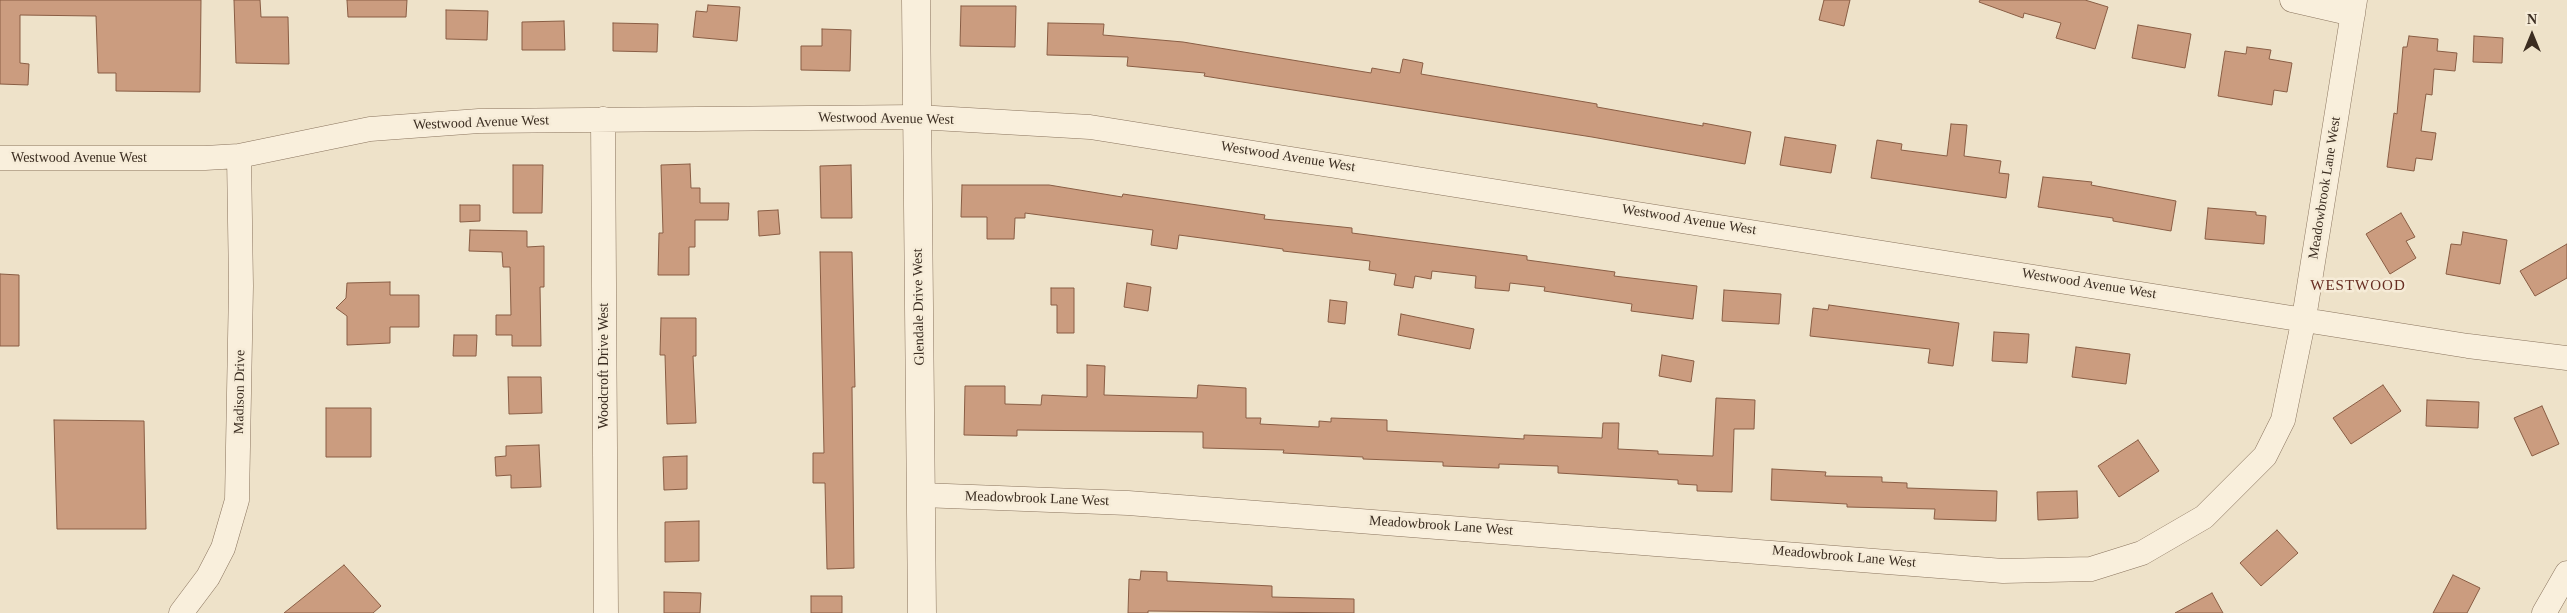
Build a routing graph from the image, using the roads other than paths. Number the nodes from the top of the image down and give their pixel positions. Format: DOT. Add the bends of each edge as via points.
graph roads {
  1 [pos="916,0"];
  2 [pos="2292,0"];
  3 [pos="2354,7"];
  4 [pos="917,117"];
  5 [pos="603,119"];
  6 [pos="239,156"];
  7 [pos="0,158"];
  8 [pos="2304,318"];
  9 [pos="2567,358"];
  10 [pos="921,495"];
  11 [pos="2567,573"];
  12 [pos="181,613"];
  13 [pos="606,613"];
  14 [pos="922,613"];
  15 [pos="2544,613"];
  1 -- 4 [label="street, Glendale Drive West"];
  2 -- 3 [label="street"];
  3 -- 8 [label="street, Meadowbrook Lane West"];
  4 -- 5 [label="street, Westwood Avenue West"];
  4 -- 8 [label="street, Westwood Avenue West" via="1090,127"];
  4 -- 10 [label="street, Glendale Drive West"];
  5 -- 6 [label="street, Westwood Avenue West" via="478,121 387,127"];
  5 -- 13 [label="street, Woodcroft Drive West"];
  6 -- 7 [label="street, Westwood Avenue West"];
  6 -- 12 [label="street, Madison Drive" via="241,286 237,500 223,548 208,577"];
  8 -- 9 [label="street, Westwood Avenue West" via="2468,346"];
  8 -- 10 [label="street, Meadowbrook Lane West" via="2283,420 2265,456 2204,517 2142,553 2091,569 2003,571 1128,502"];
  10 -- 14 [label="street, Glendale Drive West"];
  11 -- 15 [label="street"];
}
